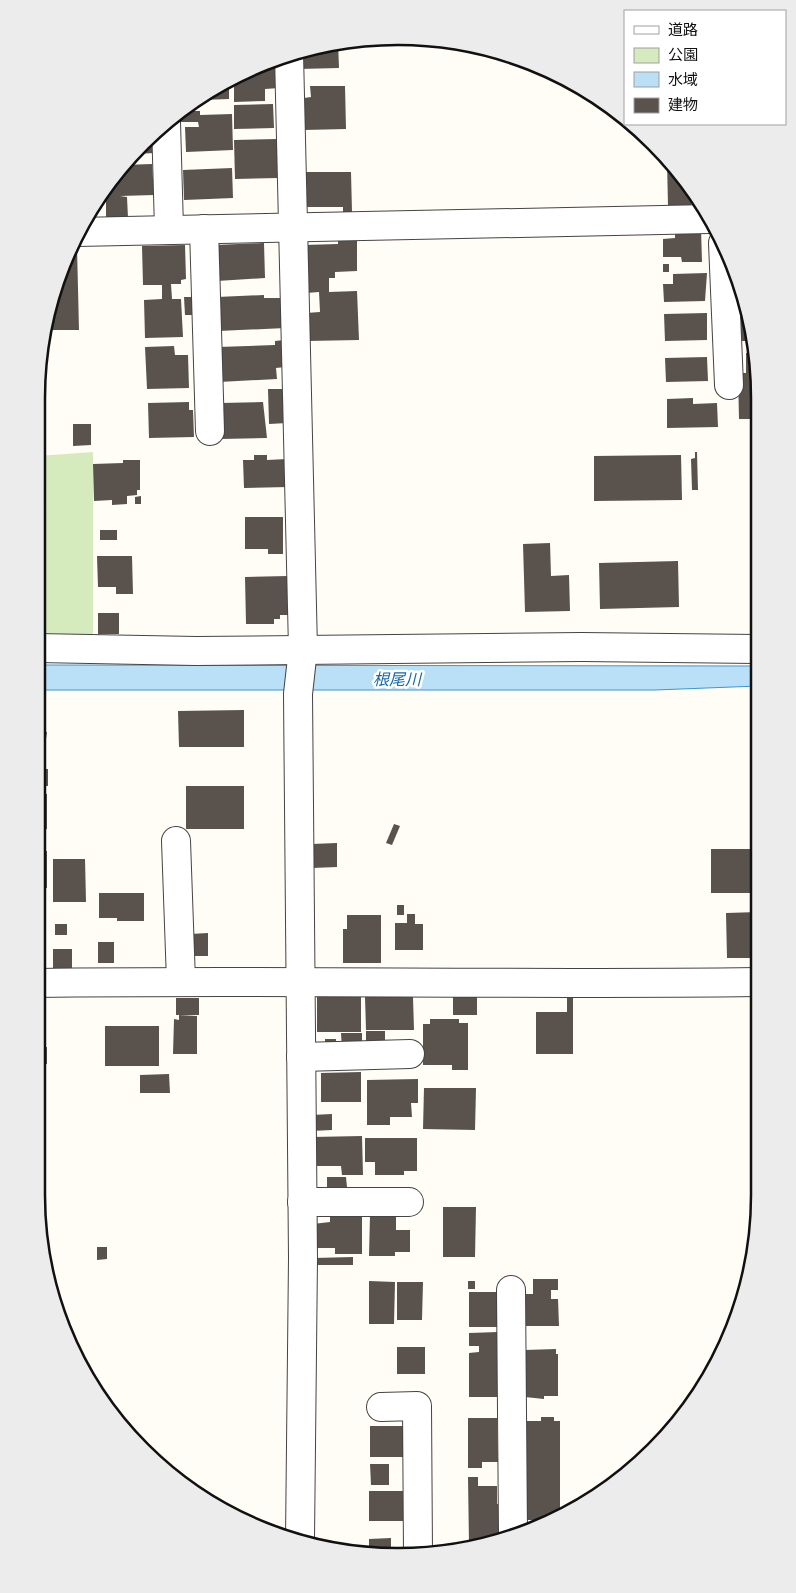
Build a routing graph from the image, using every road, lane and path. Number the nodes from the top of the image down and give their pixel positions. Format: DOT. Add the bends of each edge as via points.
graph roads {
  1 [pos="289,63"];
  2 [pos="166,132"];
  3 [pos="702,219"];
  4 [pos="294,227"];
  5 [pos="169,229"];
  6 [pos="204,229"];
  7 [pos="86,232"];
  8 [pos="724,263"];
  9 [pos="729,385"];
  10 [pos="210,431"];
  11 [pos="45,648"];
  12 [pos="751,648"];
  13 [pos="302,656"];
  14 [pos="176,841"];
  15 [pos="181,981"];
  16 [pos="301,981"];
  17 [pos="751,982"];
  18 [pos="45,983"];
  19 [pos="410,1054"];
  20 [pos="301,1057"];
  21 [pos="302,1202"];
  22 [pos="409,1202"];
  23 [pos="510,1290"];
  24 [pos="381,1407"];
  25 [pos="513,1528"];
  26 [pos="300,1534"];
  27 [pos="418,1547"];
  1 -- 4 [label="street"];
  2 -- 5 [label="street"];
  3 -- 4 [label="street"];
  4 -- 6 [label="street"];
  4 -- 13 [label="street"];
  5 -- 6 [label="street"];
  5 -- 7 [label="street"];
  6 -- 10 [label="street"];
  8 -- 9 [label="street"];
  11 -- 13 [label="street"];
  12 -- 13 [label="street" via="582,647"];
  13 -- 16 [label="street" via="298,694"];
  14 -- 15 [label="street"];
  15 -- 16 [label="street"];
  15 -- 18 [label="street"];
  16 -- 17 [label="street"];
  16 -- 20 [label="street"];
  19 -- 20 [label="street"];
  20 -- 21 [label="street"];
  21 -- 22 [label="street"];
  21 -- 26 [label="street"];
  23 -- 25 [label="street"];
  24 -- 27 [label="street" via="417,1406"];
}
